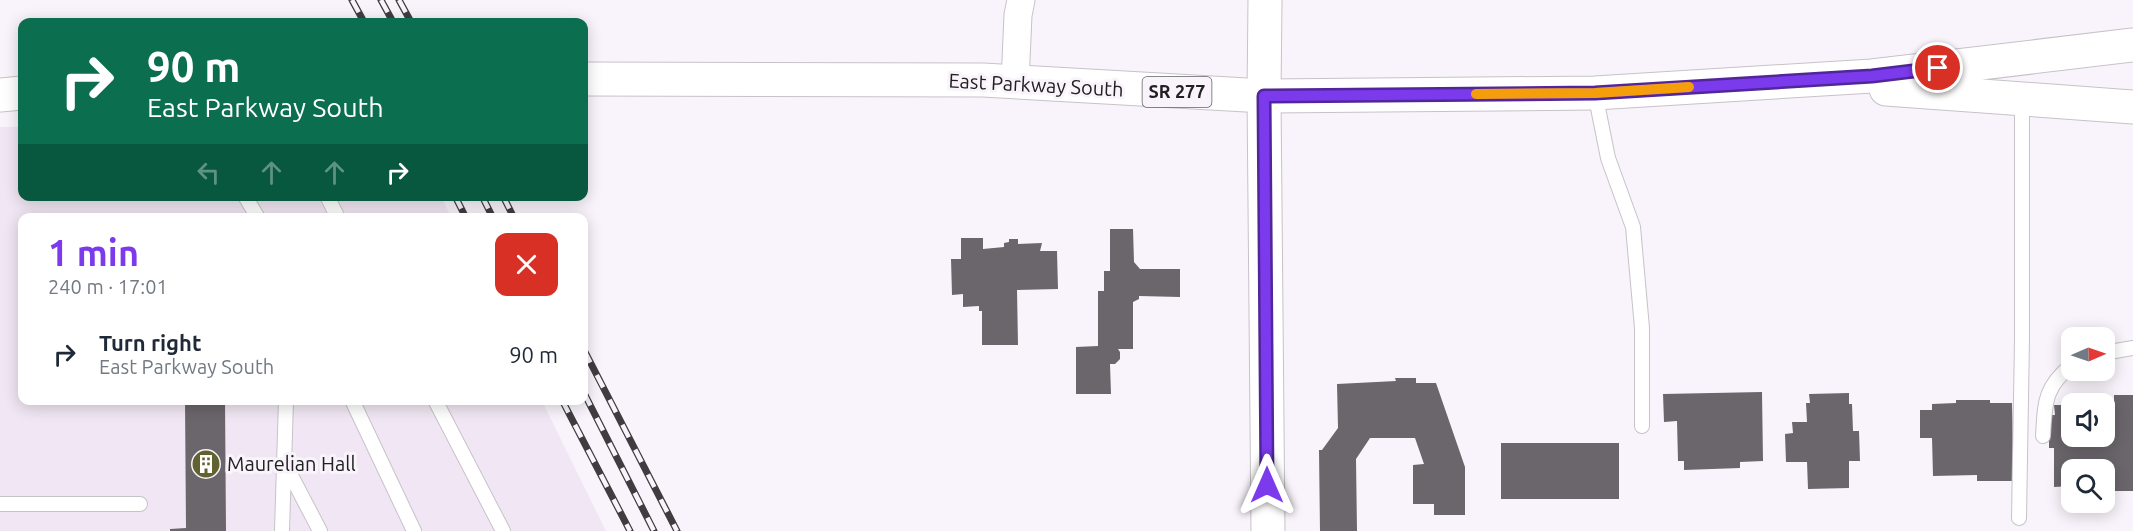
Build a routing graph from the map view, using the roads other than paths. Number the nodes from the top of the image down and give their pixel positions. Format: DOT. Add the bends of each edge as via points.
graph roads {
  1 [pos="1021,0"];
  2 [pos="1265,0"];
  3 [pos="2133,45"];
  4 [pos="588,79"];
  5 [pos="1771,81"];
  6 [pos="1015,83"];
  7 [pos="18,93"];
  8 [pos="1595,93"];
  9 [pos="0,95"];
  10 [pos="1264,96"];
  11 [pos="2022,99"];
  12 [pos="2133,107"];
  13 [pos="2133,348"];
  14 [pos="2115,351"];
  15 [pos="2061,374"];
  16 [pos="286,405"];
  17 [pos="354,405"];
  18 [pos="438,405"];
  19 [pos="1642,426"];
  20 [pos="2043,436"];
  21 [pos="284,462"];
  22 [pos="0,504"];
  23 [pos="141,504"];
  24 [pos="2019,518"];
  25 [pos="282,531"];
  26 [pos="320,531"];
  27 [pos="414,531"];
  28 [pos="503,531"];
  29 [pos="1268,531"];
  1 -- 6 [label="street"];
  2 -- 10 [label="main road"];
  3 -- 5 [label="main road, East Parkway South" via="1872,76"];
  4 -- 6 [label="main road, East Parkway South / SR 277"];
  5 -- 8 [label="main road, East Parkway South / SR 277"];
  5 -- 11 [label="main road"];
  6 -- 10 [label="main road, East Parkway South / SR 277"];
  7 -- 9 [label="main road"];
  8 -- 10 [label="main road, East Parkway South / SR 277"];
  8 -- 19 [label="lane" via="1608,158 1633,227 1642,328"];
  10 -- 29 [label="main road"];
  11 -- 12 [label="main road"];
  11 -- 24 [label="lane"];
  13 -- 14 [label="lane"];
  15 -- 20 [label="lane" via="2048,392"];
  16 -- 21 [label="lane"];
  17 -- 27 [label="lane"];
  18 -- 28 [label="lane"];
  21 -- 25 [label="lane"];
  21 -- 26 [label="lane"];
  22 -- 23 [label="lane"];
}
